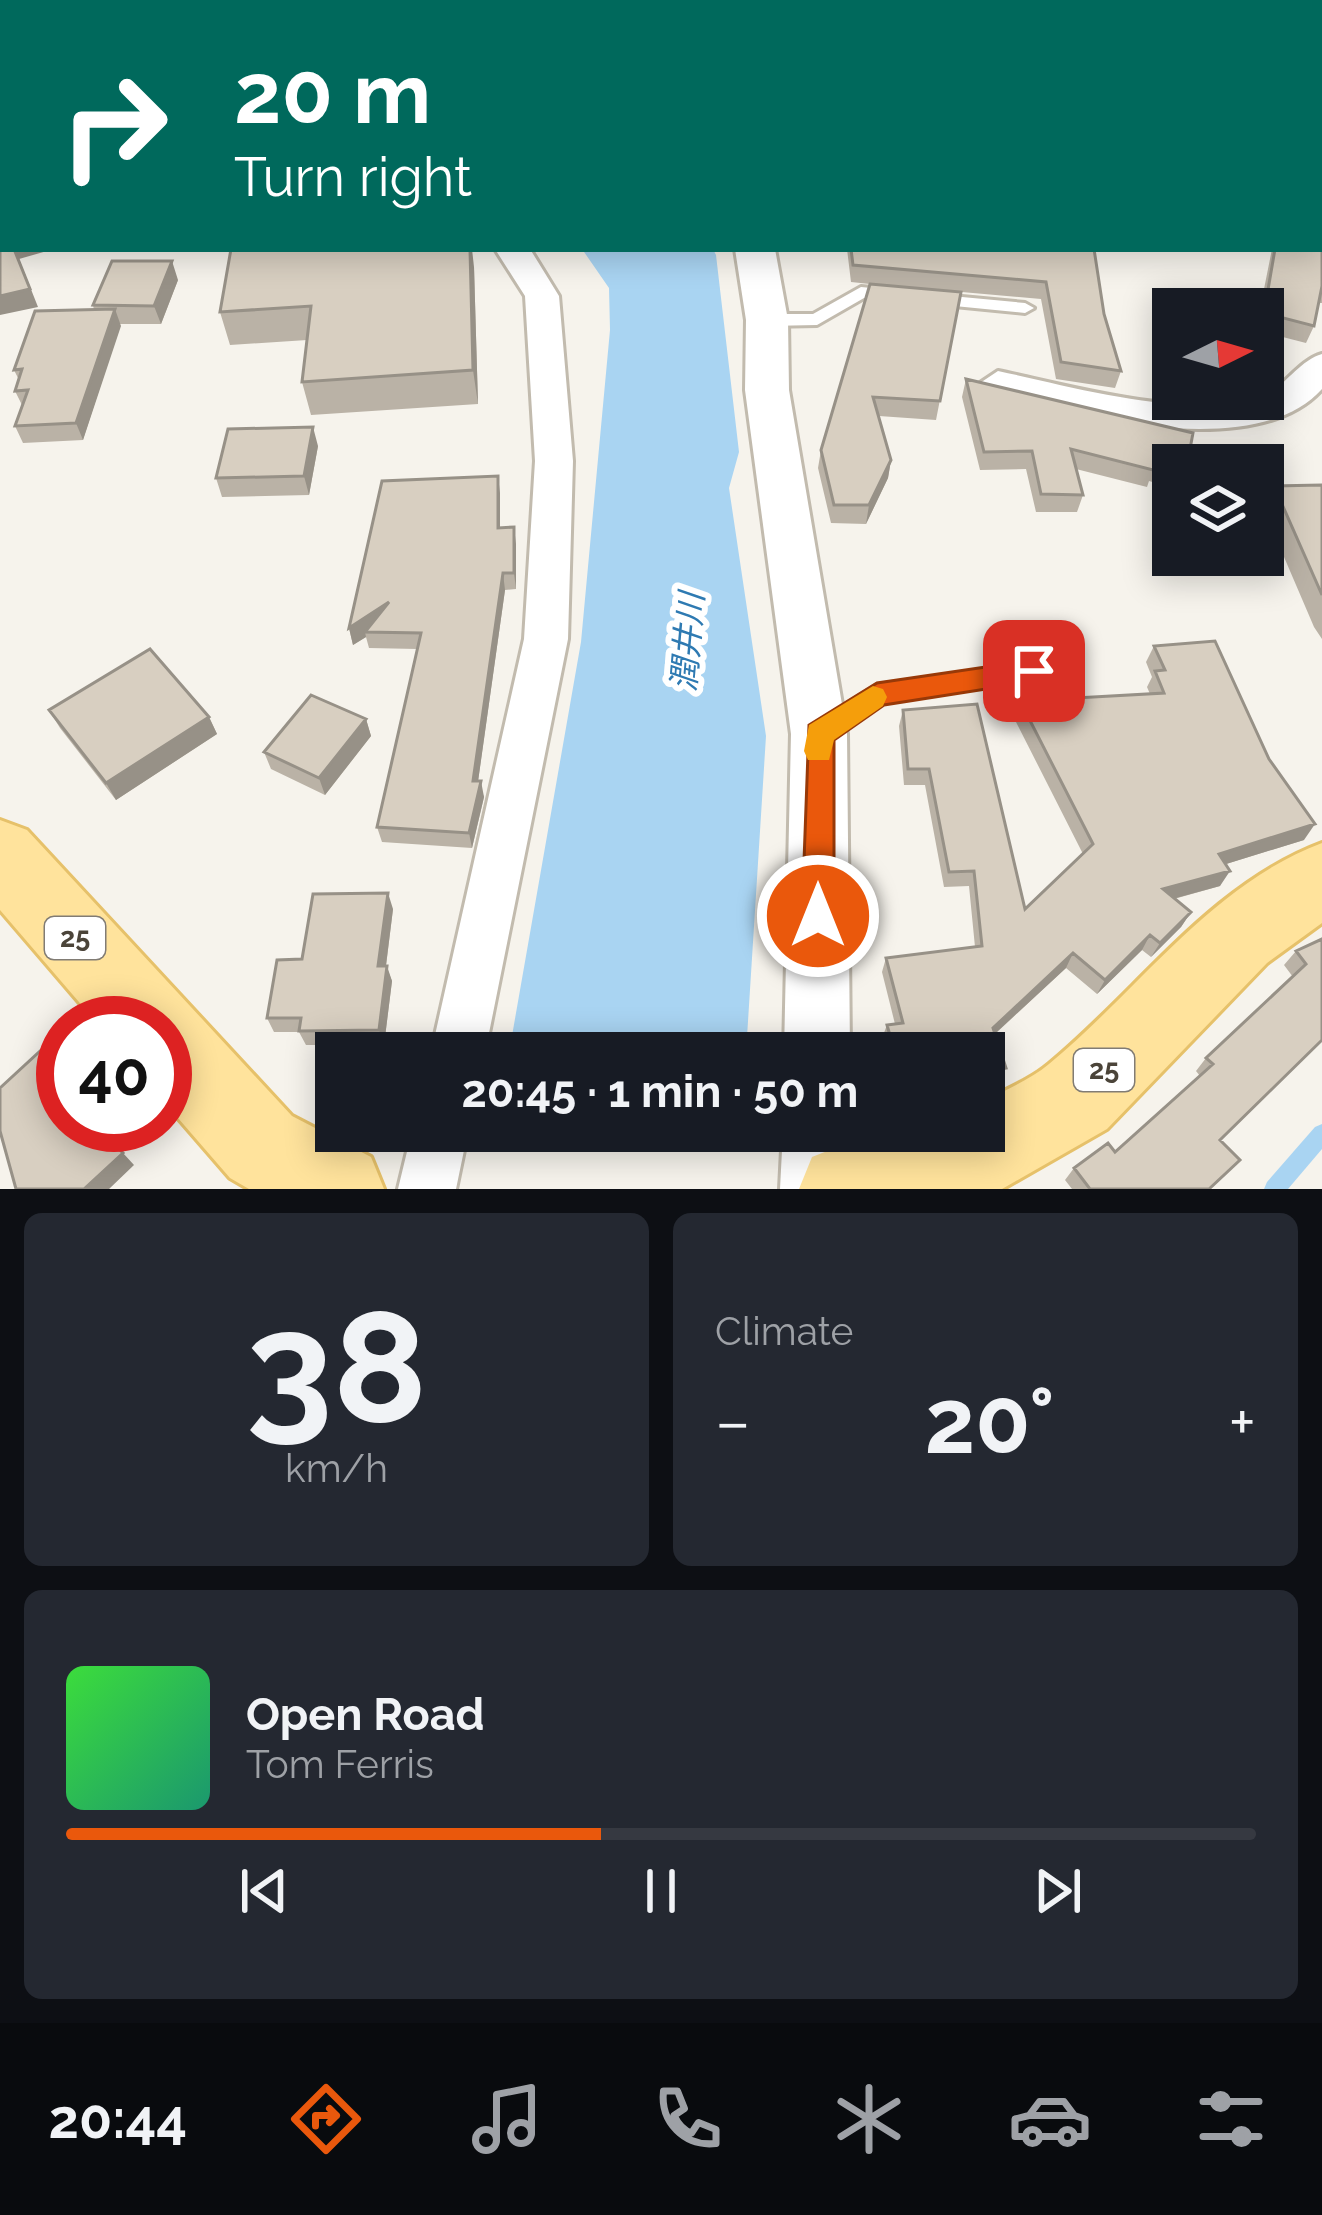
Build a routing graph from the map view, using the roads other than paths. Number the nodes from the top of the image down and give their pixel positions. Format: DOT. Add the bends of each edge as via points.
graph roads {
  1 [pos="515,252"];
  2 [pos="756,252"];
  3 [pos="1025,308"];
  4 [pos="767,320"];
  5 [pos="1320,375"];
  6 [pos="998,383"];
  7 [pos="1034,671"];
  8 [pos="819,734"];
  9 [pos="0,854"];
  10 [pos="1322,878"];
  11 [pos="127,996"];
  12 [pos="462,1032"];
  13 [pos="817,1032"];
  14 [pos="192,1070"];
  15 [pos="435,1152"];
  16 [pos="816,1152"];
  17 [pos="339,1189"];
  18 [pos="427,1189"];
  19 [pos="815,1189"];
  20 [pos="844,1189"];
  1 -- 12 [label="street" via="542,296 554,461 546,639"];
  2 -- 4 [label="street"];
  3 -- 4 [label="lane" via="861,292 817,319"];
  4 -- 8 [label="street" via="767,390"];
  5 -- 6 [label="street" via="1281,406 1235,416 1136,410"];
  7 -- 8 [label="lane" via="877,694"];
  8 -- 13 [label="street"];
  9 -- 11 [label="main road, 25"];
  10 -- 20 [label="main road, 25" via="1239,937 1076,1098 968,1159"];
  14 -- 17 [label="main road" via="261,1148"];
  15 -- 18 [label="street"];
  16 -- 19 [label="street"];
}
